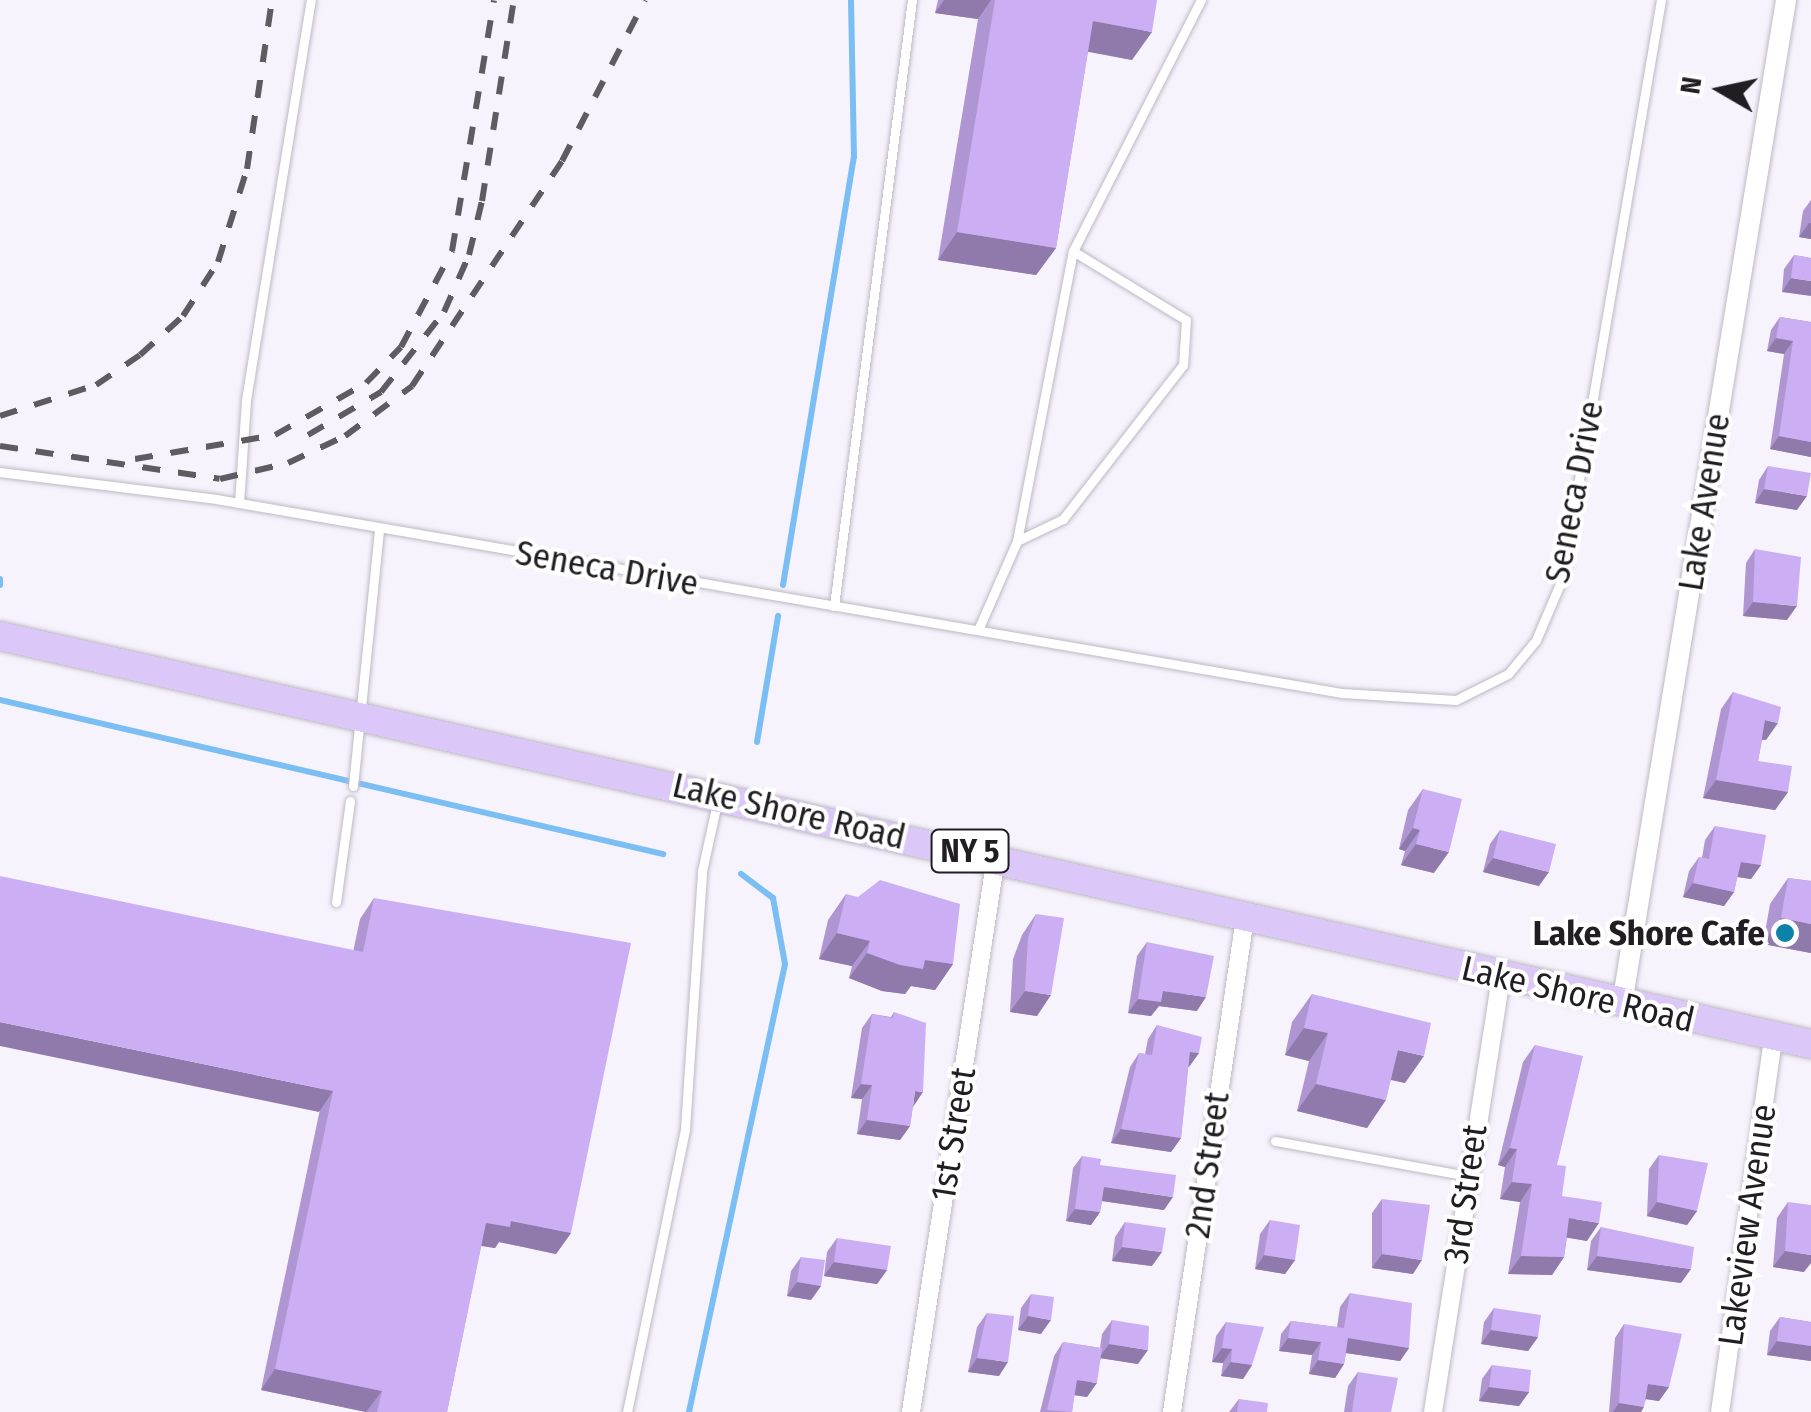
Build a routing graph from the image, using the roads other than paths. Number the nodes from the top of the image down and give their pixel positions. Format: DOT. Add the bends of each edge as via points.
graph roads {
  1 [pos="311,0"];
  2 [pos="912,0"];
  3 [pos="1201,0"];
  4 [pos="1661,0"];
  5 [pos="1786,0"];
  6 [pos="1074,251"];
  7 [pos="0,472"];
  8 [pos="239,503"];
  9 [pos="379,528"];
  10 [pos="1017,541"];
  11 [pos="834,606"];
  12 [pos="978,630"];
  13 [pos="0,636"];
  14 [pos="363,716"];
  15 [pos="353,786"];
  16 [pos="718,795"];
  17 [pos="350,801"];
  18 [pos="996,857"];
  19 [pos="336,902"];
  20 [pos="1244,918"];
  21 [pos="1501,976"];
  22 [pos="1622,1004"];
  23 [pos="1773,1038"];
  24 [pos="1811,1044"];
  25 [pos="1275,1141"];
  26 [pos="1467,1176"];
  27 [pos="627,1412"];
  28 [pos="911,1412"];
  29 [pos="1172,1412"];
  30 [pos="1434,1412"];
  31 [pos="1720,1412"];
  1 -- 8 [label="lane" via="246,400"];
  2 -- 11 [label="lane"];
  3 -- 6 [label="lane"];
  4 -- 12 [label="lane, Seneca Drive" via="1562,579 1536,640 1508,674 1456,700 1342,694"];
  5 -- 22 [label="street, Lake Avenue"];
  6 -- 10 [label="lane"];
  6 -- 10 [label="lane" via="1186,320 1183,365 1063,519"];
  7 -- 8 [label="lane, Seneca Drive"];
  8 -- 9 [label="lane, Seneca Drive"];
  9 -- 11 [label="lane, Seneca Drive"];
  9 -- 14 [label="lane"];
  10 -- 12 [label="lane"];
  11 -- 12 [label="lane, Seneca Drive"];
  13 -- 14 [label="highway, Lake Shore Road / NY 5"];
  14 -- 15 [label="lane"];
  14 -- 16 [label="highway, Lake Shore Road / NY 5"];
  16 -- 18 [label="highway, Lake Shore Road / NY 5"];
  16 -- 27 [label="lane" via="702,872 685,1129"];
  17 -- 19 [label="lane"];
  18 -- 20 [label="highway, Lake Shore Road / NY 5"];
  18 -- 28 [label="street, 1st Street"];
  20 -- 21 [label="highway, Lake Shore Road / NY 5"];
  20 -- 29 [label="street, 2nd Street"];
  21 -- 22 [label="highway, Lake Shore Road / NY 5"];
  21 -- 26 [label="street, 3rd Street"];
  22 -- 23 [label="highway, Lake Shore Road / NY 5"];
  23 -- 24 [label="highway, Lake Shore Road / NY 5"];
  23 -- 31 [label="street, Lakeview Avenue"];
  25 -- 26 [label="lane"];
  26 -- 30 [label="street, 3rd Street"];
}
